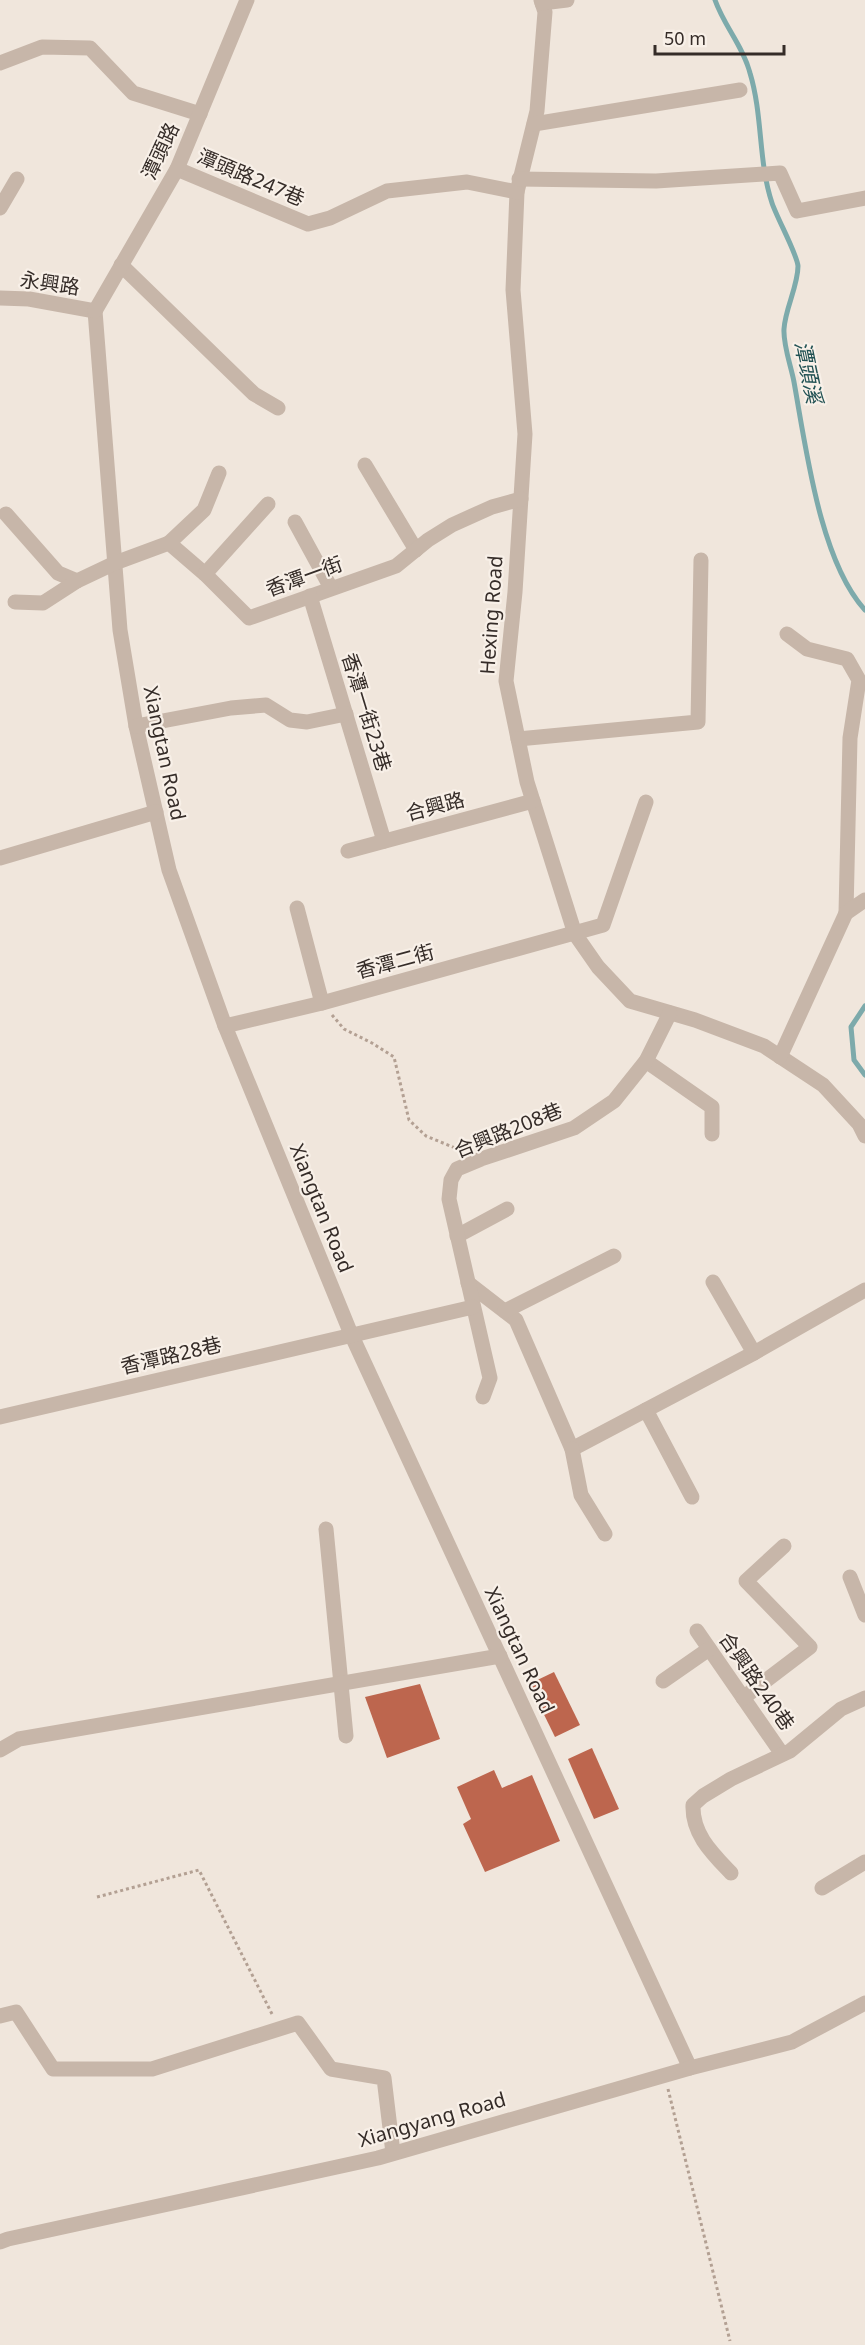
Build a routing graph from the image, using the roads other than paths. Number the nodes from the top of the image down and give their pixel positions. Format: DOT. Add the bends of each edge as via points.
graph roads {
  1 [pos="247,0"];
  2 [pos="567,0"];
  3 [pos="542,2"];
  4 [pos="0,63"];
  5 [pos="740,90"];
  6 [pos="200,114"];
  7 [pos="534,124"];
  8 [pos="177,170"];
  9 [pos="17,179"];
  10 [pos="518,185"];
  11 [pos="865,198"];
  12 [pos="0,207"];
  13 [pos="121,265"];
  14 [pos="0,298"];
  15 [pos="95,311"];
  16 [pos="278,408"];
  17 [pos="365,465"];
  18 [pos="219,473"];
  19 [pos="520,499"];
  20 [pos="268,504"];
  21 [pos="6,514"];
  22 [pos="295,522"];
  23 [pos="169,543"];
  24 [pos="416,550"];
  25 [pos="701,560"];
  26 [pos="116,563"];
  27 [pos="205,574"];
  28 [pos="77,581"];
  29 [pos="331,588"];
  30 [pos="310,596"];
  31 [pos="15,602"];
  32 [pos="787,634"];
  33 [pos="862,679"];
  34 [pos="346,714"];
  35 [pos="136,726"];
  36 [pos="518,739"];
  37 [pos="533,801"];
  38 [pos="646,802"];
  39 [pos="156,812"];
  40 [pos="384,841"];
  41 [pos="348,851"];
  42 [pos="0,858"];
  43 [pos="865,900"];
  44 [pos="297,908"];
  45 [pos="846,913"];
  46 [pos="575,934"];
  47 [pos="322,1003"];
  48 [pos="670,1013"];
  49 [pos="225,1026"];
  50 [pos="780,1057"];
  51 [pos="646,1061"];
  52 [pos="711,1134"];
  53 [pos="865,1136"];
  54 [pos="507,1209"];
  55 [pos="457,1236"];
  56 [pos="614,1256"];
  57 [pos="713,1282"];
  58 [pos="468,1283"];
  59 [pos="865,1290"];
  60 [pos="473,1307"];
  61 [pos="505,1311"];
  62 [pos="351,1334"];
  63 [pos="754,1353"];
  64 [pos="483,1397"];
  65 [pos="646,1410"];
  66 [pos="0,1417"];
  67 [pos="572,1449"];
  68 [pos="692,1497"];
  69 [pos="326,1529"];
  70 [pos="605,1534"];
  71 [pos="784,1546"];
  72 [pos="849,1577"];
  73 [pos="865,1615"];
  74 [pos="697,1632"];
  75 [pos="709,1649"];
  76 [pos="500,1656"];
  77 [pos="663,1681"];
  78 [pos="341,1683"];
  79 [pos="743,1698"];
  80 [pos="865,1698"];
  81 [pos="346,1736"];
  82 [pos="0,1750"];
  83 [pos="782,1754"];
  84 [pos="865,1862"];
  85 [pos="731,1873"];
  86 [pos="822,1888"];
  87 [pos="865,2003"];
  88 [pos="0,2016"];
  89 [pos="690,2068"];
  90 [pos="393,2153"];
  91 [pos="0,2242"];
  1 -- 6 [label="street, 潭頭路"];
  2 -- 3 [label="street"];
  3 -- 7 [label="street, Hexing Road" via="545,12"];
  4 -- 6 [label="street" via="42,47 90,48 133,93"];
  5 -- 7 [label="street"];
  6 -- 8 [label="street, 潭頭路"];
  7 -- 10 [label="street, Hexing Road"];
  8 -- 10 [label="street, 潭頭路247巷" via="308,224 387,191 468,182"];
  8 -- 13 [label="street, 潭頭路"];
  9 -- 12 [label="street"];
  10 -- 11 [label="street, 潭頭路247巷" via="656,182 780,173 797,211"];
  10 -- 19 [label="street, Hexing Road" via="513,290 525,434"];
  13 -- 15 [label="street, 潭頭路"];
  13 -- 16 [label="street" via="254,394"];
  14 -- 15 [label="street, 永興路"];
  15 -- 26 [label="street, Xiangtan Road"];
  17 -- 24 [label="street"];
  18 -- 23 [label="street" via="204,510"];
  19 -- 24 [label="street, 香潭一街" via="452,525"];
  19 -- 36 [label="street, Hexing Road" via="506,681"];
  20 -- 27 [label="street"];
  21 -- 28 [label="street" via="58,573"];
  22 -- 29 [label="street"];
  23 -- 26 [label="street"];
  23 -- 27 [label="street, 香潭一街"];
  24 -- 29 [label="street, 香潭一街" via="396,566"];
  25 -- 36 [label="street" via="698,722"];
  26 -- 28 [label="street"];
  26 -- 35 [label="street, Xiangtan Road" via="120,630"];
  27 -- 30 [label="street, 香潭一街" via="249,618"];
  28 -- 31 [label="street" via="43,603"];
  29 -- 30 [label="street, 香潭一街"];
  30 -- 34 [label="street, 香潭一街23巷"];
  32 -- 33 [label="street" via="807,649 847,659"];
  33 -- 45 [label="street" via="850,738"];
  34 -- 35 [label="street" via="307,722 290,720 266,705"];
  34 -- 40 [label="street, 香潭一街23巷"];
  35 -- 39 [label="street, Xiangtan Road"];
  36 -- 37 [label="street, Hexing Road"];
  37 -- 40 [label="street, 合興路"];
  37 -- 46 [label="street, Hexing Road"];
  38 -- 46 [label="street, 香潭二街" via="603,926"];
  39 -- 42 [label="street"];
  39 -- 49 [label="street, Xiangtan Road" via="170,870"];
  40 -- 41 [label="street, 合興路"];
  43 -- 45 [label="street"];
  44 -- 47 [label="street"];
  45 -- 50 [label="street"];
  46 -- 47 [label="street, 香潭二街"];
  46 -- 48 [label="street, Hexing Road" via="597,967 630,1001"];
  47 -- 49 [label="street, 香潭二街"];
  48 -- 50 [label="street, Hexing Road" via="764,1046"];
  48 -- 51 [label="street, 合興路208巷"];
  49 -- 62 [label="street, Xiangtan Road"];
  50 -- 53 [label="street, Hexing Road" via="823,1084"];
  51 -- 52 [label="street" via="712,1107"];
  51 -- 55 [label="street, 合興路208巷" via="614,1101 574,1128 457,1169 450,1180 449,1199"];
  54 -- 55 [label="street"];
  55 -- 58 [label="street, 合興路208巷"];
  56 -- 61 [label="street"];
  57 -- 63 [label="street"];
  58 -- 60 [label="street, 合興路208巷"];
  58 -- 61 [label="street"];
  59 -- 63 [label="street"];
  60 -- 62 [label="street, 香潭路28巷"];
  60 -- 64 [label="street, 合興路208巷" via="490,1378"];
  61 -- 67 [label="street" via="516,1320"];
  62 -- 66 [label="street, 香潭路28巷"];
  62 -- 76 [label="street, Xiangtan Road"];
  63 -- 65 [label="street"];
  65 -- 67 [label="street"];
  65 -- 68 [label="street"];
  67 -- 70 [label="street" via="581,1495"];
  69 -- 78 [label="street"];
  71 -- 79 [label="street" via="746,1581 810,1647"];
  72 -- 73 [label="street"];
  74 -- 75 [label="street, 合興路240巷"];
  75 -- 77 [label="street"];
  75 -- 79 [label="street, 合興路240巷"];
  76 -- 78 [label="street"];
  76 -- 89 [label="street, Xiangtan Road"];
  78 -- 81 [label="street"];
  78 -- 82 [label="street" via="20,1739"];
  79 -- 83 [label="street, 合興路240巷"];
  80 -- 83 [label="street, 合興路240巷" via="841,1709"];
  83 -- 85 [label="street, 合興路240巷" via="731,1779 693,1805 693,1818 704,1845"];
  84 -- 86 [label="street"];
  87 -- 89 [label="street, Xiangyang Road" via="792,2042"];
  88 -- 90 [label="street" via="16,2012 53,2069 152,2069 298,2023 332,2068 384,2078"];
  89 -- 90 [label="street, Xiangyang Road"];
  90 -- 91 [label="street, Xiangyang Road"];
}
